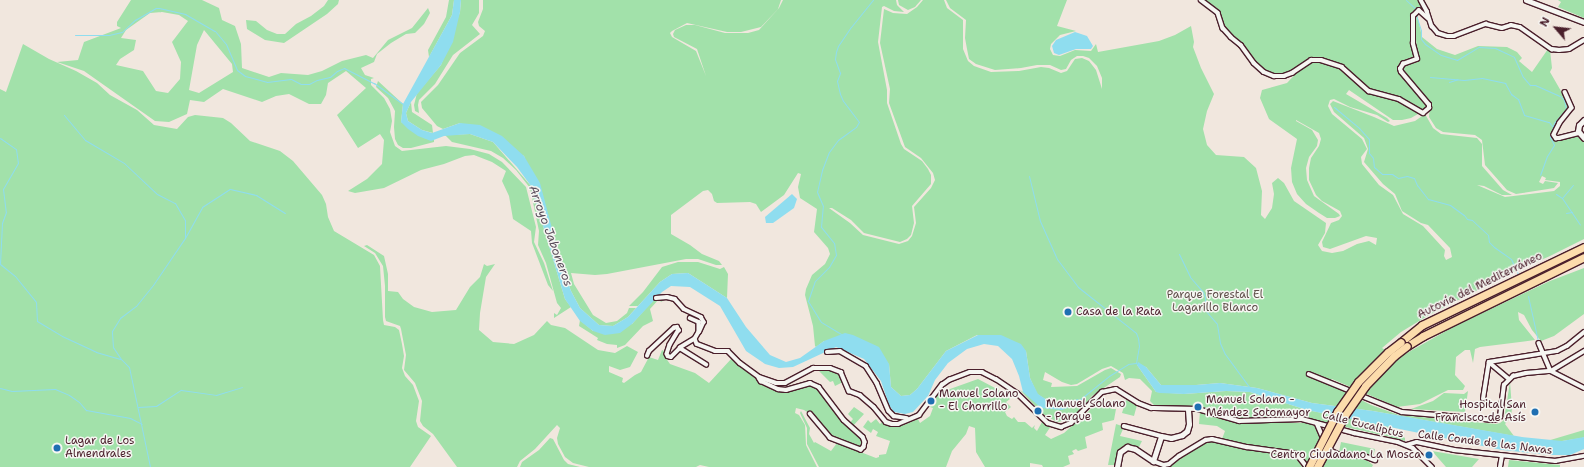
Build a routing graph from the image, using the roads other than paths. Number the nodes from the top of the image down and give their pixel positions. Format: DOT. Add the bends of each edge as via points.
graph roads {
  1 [pos="1201,0"];
  2 [pos="1421,0"];
  3 [pos="1529,0"];
  4 [pos="1428,18"];
  5 [pos="1584,22"];
  6 [pos="1584,40"];
  7 [pos="1565,92"];
  8 [pos="1584,120"];
  9 [pos="1579,133"];
  10 [pos="1584,138"];
  11 [pos="1584,244"];
  12 [pos="1584,247"];
  13 [pos="1569,255"];
  14 [pos="1584,257"];
  15 [pos="656,298"];
  16 [pos="690,318"];
  17 [pos="700,332"];
  18 [pos="1584,332"];
  19 [pos="695,339"];
  20 [pos="1539,343"];
  21 [pos="680,348"];
  22 [pos="1584,351"];
  23 [pos="827,352"];
  24 [pos="1543,354"];
  25 [pos="647,356"];
  26 [pos="1489,362"];
  27 [pos="706,364"];
  28 [pos="1551,371"];
  29 [pos="1310,374"];
  30 [pos="758,377"];
  31 [pos="1509,379"];
  32 [pos="1584,388"];
  33 [pos="1483,399"];
  34 [pos="1188,409"];
  35 [pos="810,414"];
  36 [pos="909,418"];
  37 [pos="1318,423"];
  38 [pos="1124,426"];
  39 [pos="1161,436"];
  40 [pos="1407,445"];
  41 [pos="1502,456"];
  42 [pos="1584,456"];
  43 [pos="1375,460"];
  44 [pos="1153,461"];
  45 [pos="1116,467"];
  46 [pos="1308,467"];
  47 [pos="1317,467"];
  48 [pos="1432,467"];
  49 [pos="1500,467"];
  1 -- 4 [label="street" via="1218,13 1223,28 1264,72 1284,76 1311,60 1321,60 1342,67 1368,91 1399,99 1423,113 1429,108 1427,102 1400,69 1403,64 1416,59 1413,16 1419,10"];
  2 -- 4 [label="street"];
  3 -- 5 [label="street"];
  4 -- 6 [label="street" via="1438,33 1448,36 1486,24 1502,28 1511,25 1520,27 1552,49 1569,49"];
  7 -- 9 [label="street" via="1572,108 1554,135 1559,138"];
  8 -- 9 [label="street" via="1578,127"];
  9 -- 10 [label="street"];
  11 -- 13 [label="highway"];
  12 -- 13 [label="highway, Autovía del Mediterráneo"];
  13 -- 46 [label="highway, Autovía del Mediterráneo, bridge" via="1422,326 1383,356 1358,382 1337,412"];
  14 -- 47 [label="highway, Autovía del Mediterráneo, bridge" via="1430,332 1394,356 1365,386 1344,415"];
  15 -- 17 [label="street" via="675,299 684,309 701,317 704,322"];
  16 -- 17 [label="street" via="699,322"];
  17 -- 19 [label="street"];
  18 -- 24 [label="street" via="1567,346"];
  19 -- 21 [label="street"];
  19 -- 30 [label="street" via="698,344 715,351 728,351"];
  20 -- 24 [label="street"];
  21 -- 25 [label="street" via="668,356 670,345 679,330 677,327"];
  21 -- 27 [label="street"];
  22 -- 28 [label="street"];
  23 -- 36 [label="street" via="840,351 866,366 877,383 889,411 894,416"];
  24 -- 26 [label="street"];
  24 -- 28 [label="street"];
  26 -- 31 [label="street"];
  26 -- 33 [label="street"];
  28 -- 31 [label="street" via="1520,374"];
  28 -- 32 [label="street"];
  29 -- 31 [label="street" via="1402,412 1495,420 1500,417 1504,385"];
  30 -- 35 [label="street" via="778,389 786,390 810,383 819,387 844,420 863,437 864,447 861,450 830,438"];
  30 -- 36 [label="street, Calle Eucaliptus" via="785,383 813,368 830,368 840,372 850,391 869,402 886,422 898,424"];
  34 -- 36 [label="street, Calle Eucaliptus" via="1151,408 1116,389 1102,392 1071,423 1061,426 1048,422 1024,399 996,379 982,372 970,372 942,385 919,415"];
  34 -- 37 [label="street, Calle Eucaliptus" via="1206,410 1238,421 1302,419"];
  34 -- 39 [label="street" via="1187,431 1171,438"];
  37 -- 40 [label="street, Calle Eucaliptus"];
  37 -- 43 [label="street" via="1328,449 1338,454 1364,456"];
  38 -- 39 [label="street"];
  39 -- 44 [label="street"];
  40 -- 41 [label="street, Calle Conde de las Navas" via="1417,442"];
  40 -- 48 [label="street, Calle Eucaliptus"];
  41 -- 42 [label="street, Calle Conde de las Navas" via="1555,461"];
  41 -- 49 [label="street"];
  44 -- 45 [label="street" via="1135,449 1127,447 1120,452"];
  44 -- 46 [label="street" via="1169,464 1206,440 1212,439 1297,454"];
}
